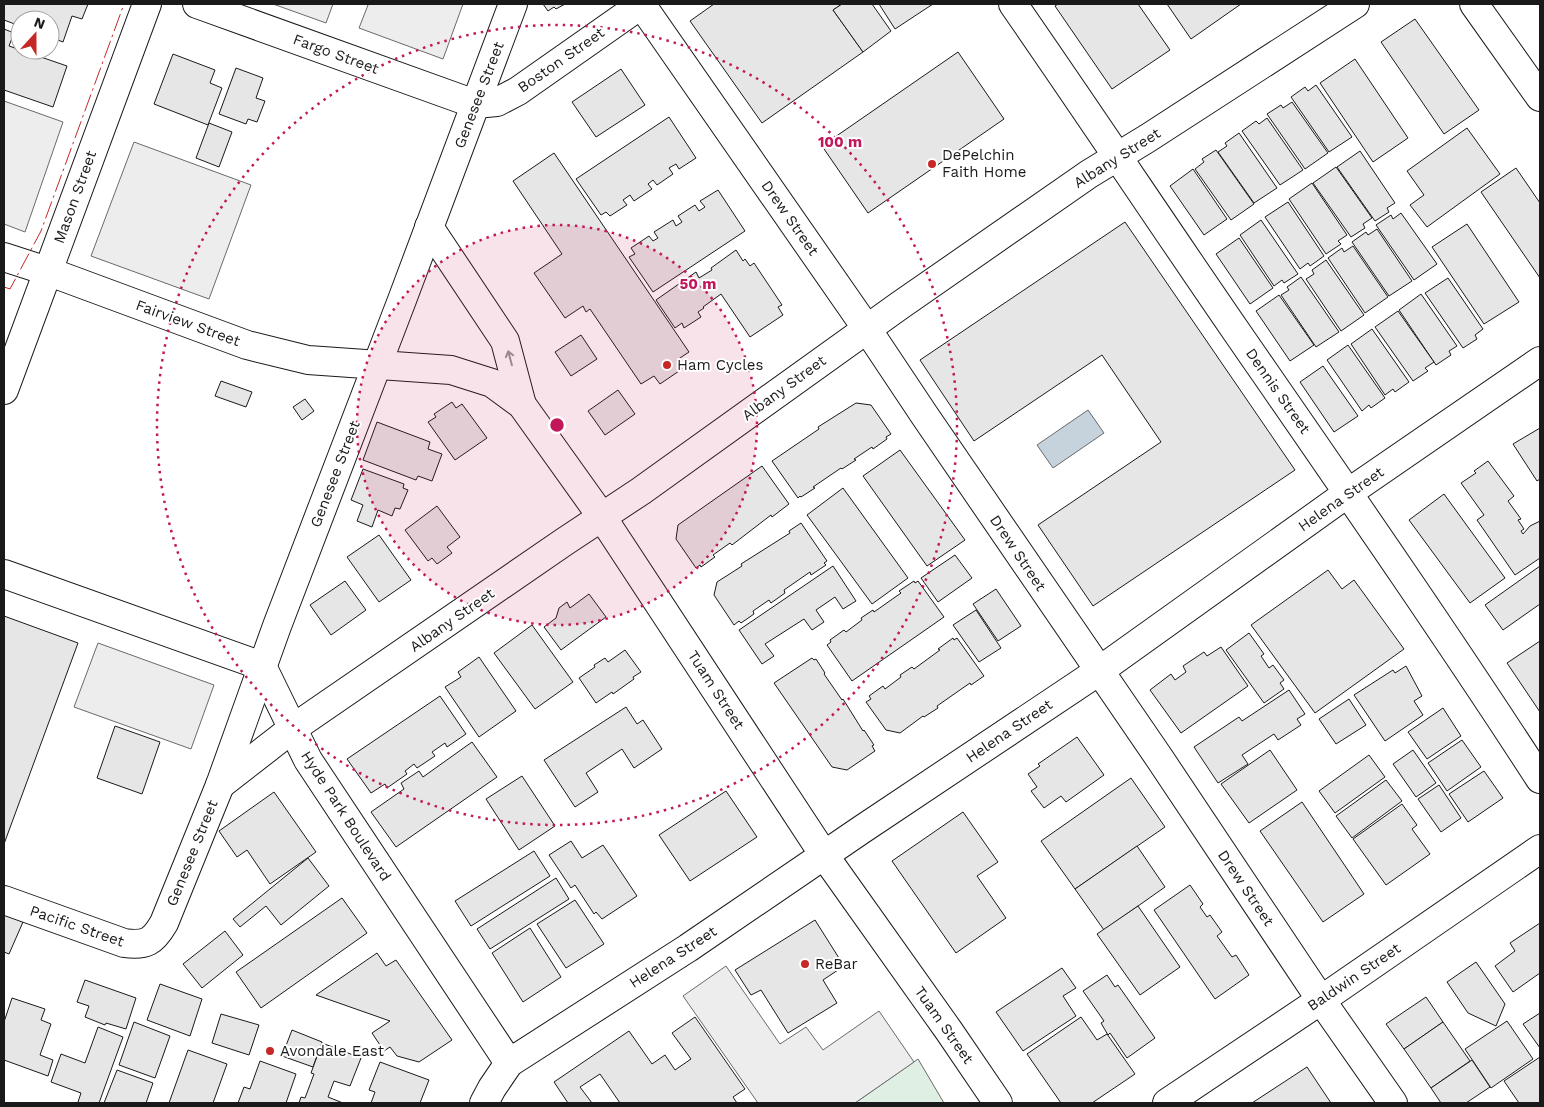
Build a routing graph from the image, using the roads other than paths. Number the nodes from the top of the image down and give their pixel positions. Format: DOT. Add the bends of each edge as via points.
graph roads {
  1 [pos="147,4"];
  2 [pos="197,4"];
  3 [pos="513,4"];
  4 [pos="642,4"];
  5 [pos="1012,4"];
  6 [pos="1356,4"];
  7 [pos="1474,4"];
  8 [pos="1540,97"];
  9 [pos="475,104"];
  10 [pos="1118,156"];
  11 [pos="430,227"];
  12 [pos="4,257"];
  13 [pos="48,272"];
  14 [pos="867,329"];
  15 [pos="1540,361"];
  16 [pos="377,364"];
  17 [pos="4,390"];
  18 [pos="522,405"];
  19 [pos="1348,494"];
  20 [pos="602,517"];
  21 [pos="4,574"];
  22 [pos="262,666"];
  23 [pos="1100,671"];
  24 [pos="292,729"];
  25 [pos="1540,779"];
  26 [pos="220,785"];
  27 [pos="1540,849"];
  28 [pos="824,855"];
  29 [pos="4,900"];
  30 [pos="150,940"];
  31 [pos="1320,1000"];
  32 [pos="510,1064"];
  33 [pos="484,1103"];
  34 [pos="998,1103"];
  35 [pos="1167,1103"];
  36 [pos="1393,1103"];
  1 -- 13 [label="street, Mason Street"];
  2 -- 9 [label="street, Fargo Street"];
  3 -- 9 [label="street, Genesee Street"];
  4 -- 9 [label="street, Boston Street" via="518,91 497,102"];
  4 -- 14 [label="street, Drew Street"];
  5 -- 10 [label="street, Dennis Street"];
  6 -- 10 [label="street, Albany Street"];
  7 -- 8 [label="street"];
  9 -- 11 [label="street, Genesee Street"];
  10 -- 14 [label="street, Albany Street"];
  10 -- 19 [label="street, Dennis Street"];
  11 -- 16 [label="street, Genesee Street"];
  18 -- 11 [label="street, one-way" via="505,341"];
  12 -- 13 [label="street, Fairview Street"];
  13 -- 16 [label="street, Fairview Street" via="247,345 308,360"];
  13 -- 17 [label="street, Mason Street"];
  14 -- 20 [label="street, Albany Street"];
  14 -- 23 [label="street, Drew Street"];
  15 -- 19 [label="street, Helena Street"];
  16 -- 18 [label="street, Tuam Street" via="451,370 492,383"];
  16 -- 22 [label="street, Genesee Street"];
  18 -- 20 [label="street, Tuam Street"];
  19 -- 23 [label="street, Helena Street"];
  19 -- 25 [label="street, Dennis Street" via="1471,672"];
  20 -- 24 [label="street, Albany Street"];
  20 -- 28 [label="street, Tuam Street"];
  21 -- 22 [label="street"];
  22 -- 24 [label="street, Hyde Park Boulevard"];
  22 -- 26 [label="street, Genesee Street"];
  23 -- 28 [label="street, Helena Street"];
  23 -- 31 [label="street, Drew Street"];
  24 -- 26 [label="street, Albany Street"];
  24 -- 32 [label="street, Hyde Park Boulevard" via="308,760"];
  26 -- 30 [label="street, Genesee Street" via="164,923"];
  27 -- 31 [label="street, Baldwin Street"];
  28 -- 32 [label="street, Helena Street"];
  28 -- 34 [label="street, Tuam Street"];
  29 -- 30 [label="street, Pacific Street" via="124,943 139,945"];
  31 -- 35 [label="street, Baldwin Street"];
  31 -- 36 [label="street, Drew Street"];
  32 -- 33 [label="street, Helena Street"];
}
